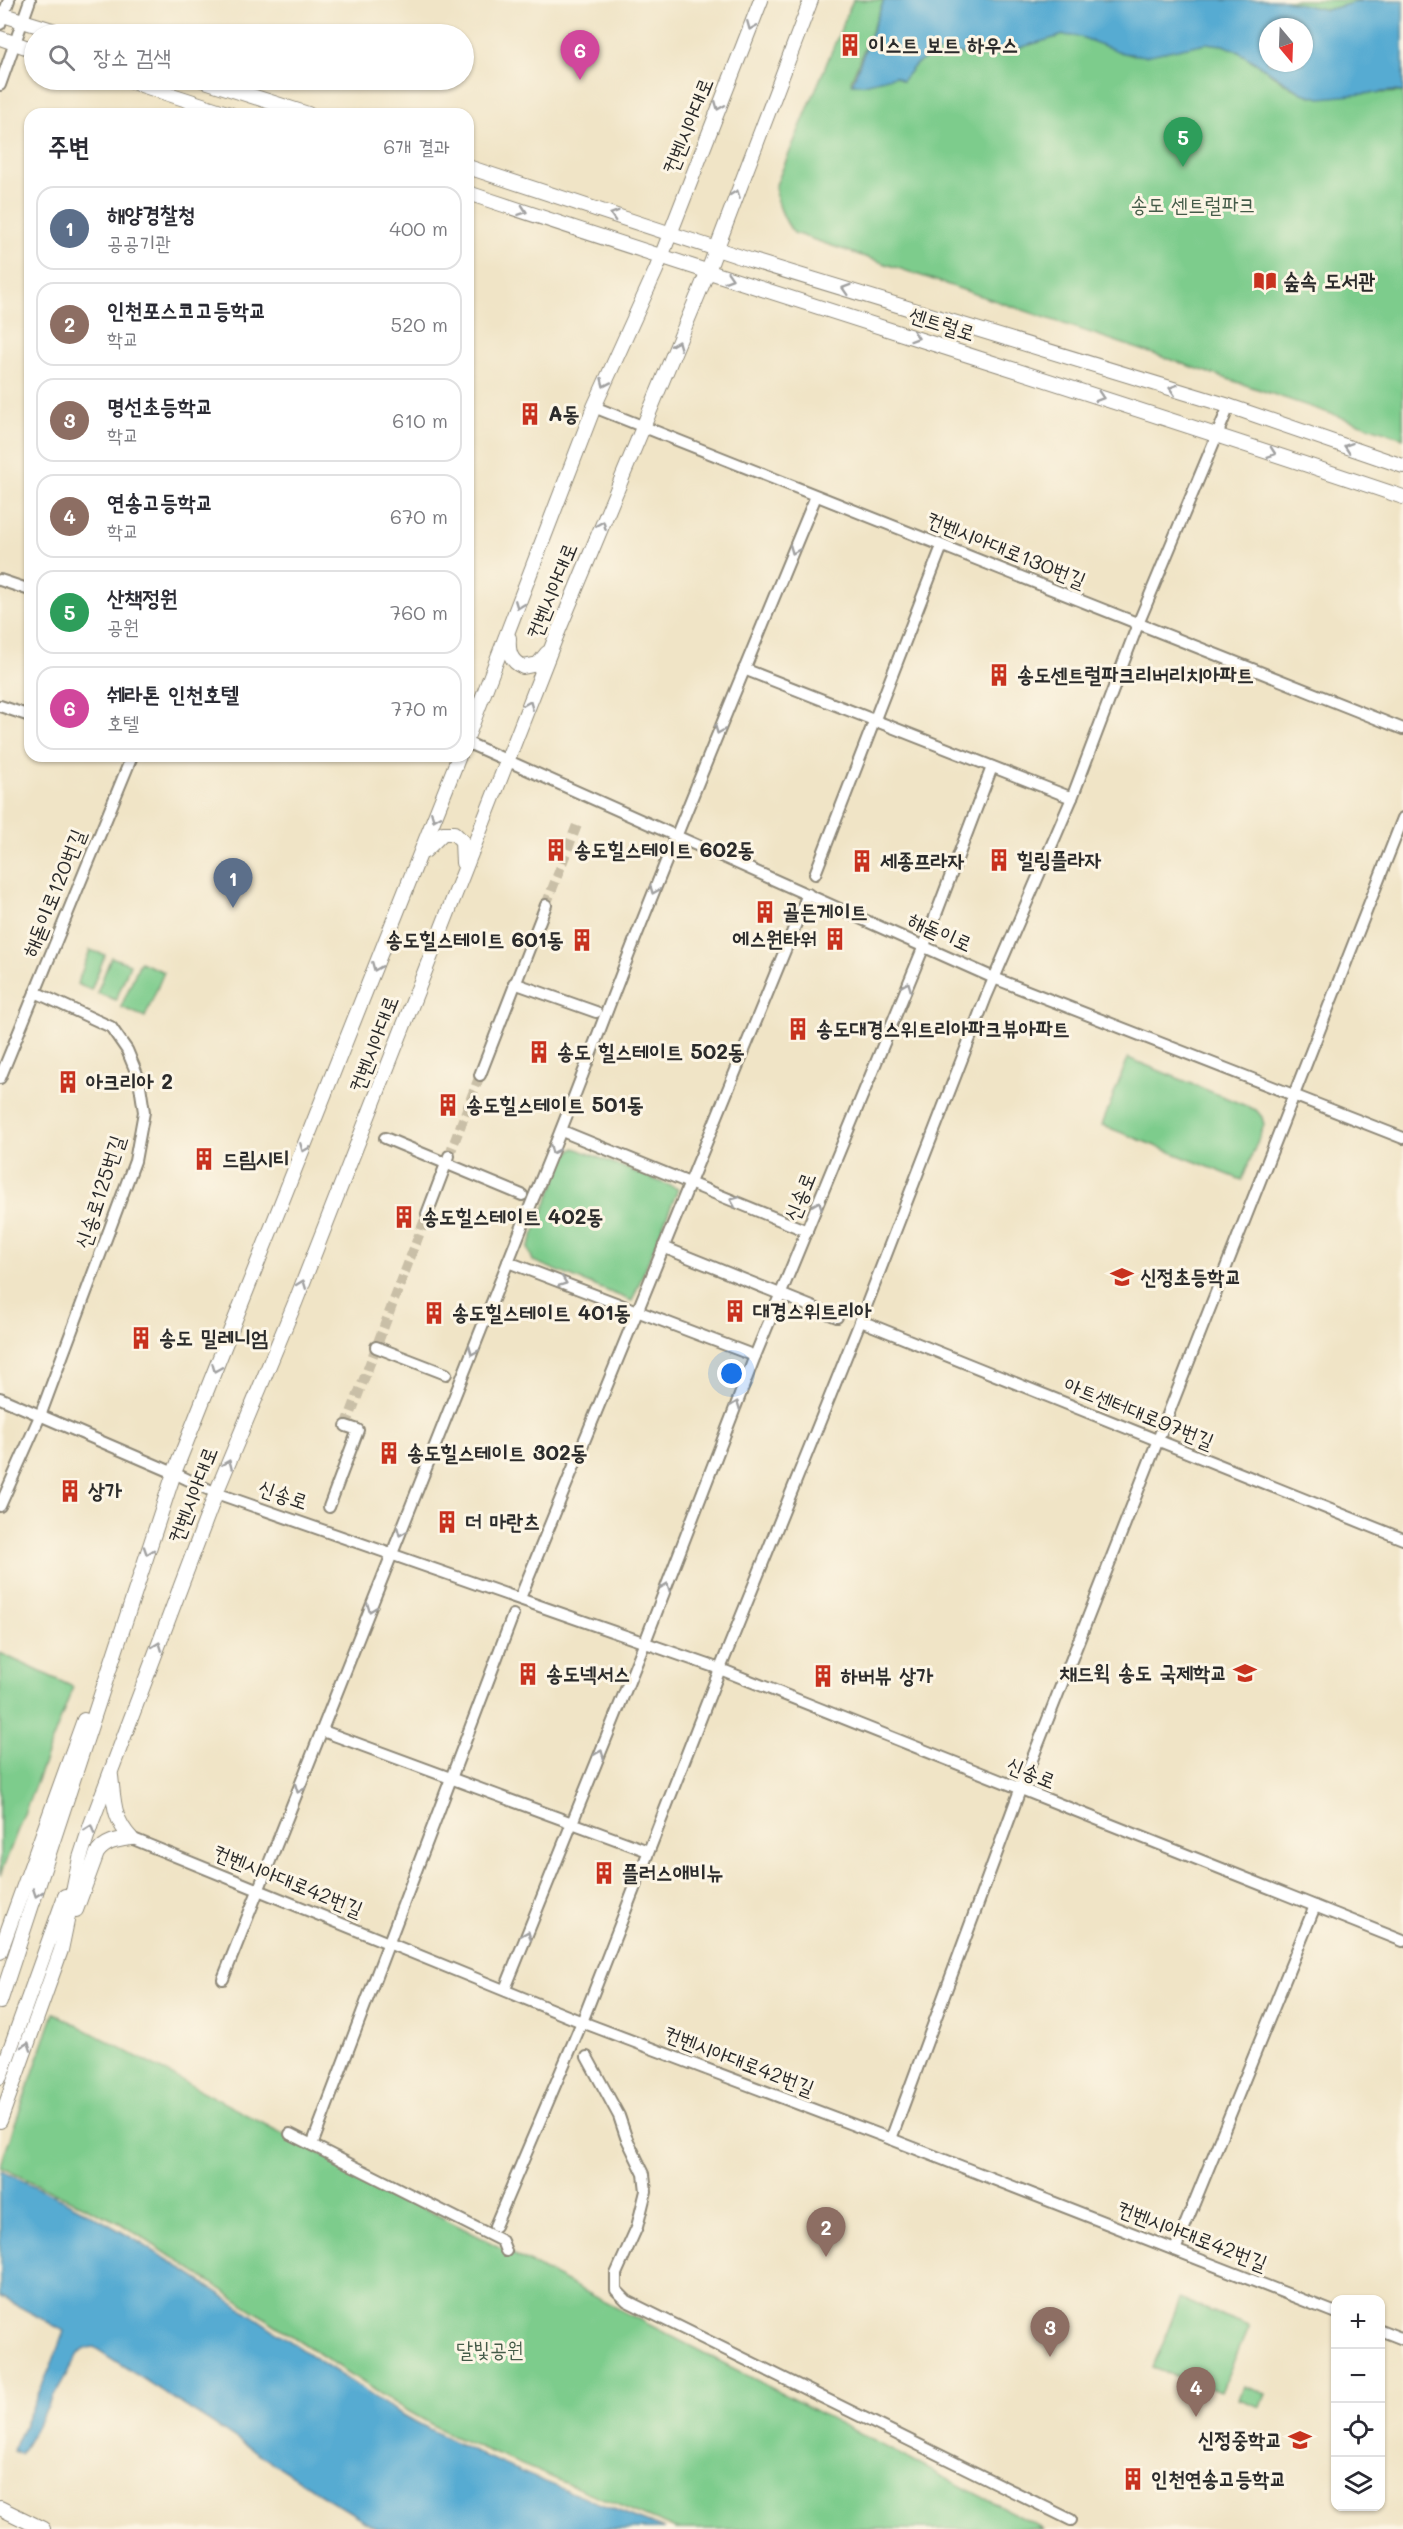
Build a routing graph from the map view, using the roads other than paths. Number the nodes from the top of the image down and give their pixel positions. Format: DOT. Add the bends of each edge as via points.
graph roads {
  1 [pos="9,0"];
  2 [pos="30,0"];
  3 [pos="761,0"];
  4 [pos="811,0"];
  5 [pos="1,18"];
  6 [pos="22,21"];
  7 [pos="32,24"];
  8 [pos="0,38"];
  9 [pos="14,43"];
  10 [pos="24,46"];
  11 [pos="0,85"];
  12 [pos="157,90"];
  13 [pos="233,90"];
  14 [pos="212,108"];
  15 [pos="289,108"];
  16 [pos="474,168"];
  17 [pos="474,195"];
  18 [pos="670,233"];
  19 [pos="715,249"];
  20 [pos="661,257"];
  21 [pos="708,271"];
  22 [pos="1229,406"];
  23 [pos="594,407"];
  24 [pos="643,427"];
  25 [pos="1217,434"];
  26 [pos="1403,466"];
  27 [pos="816,496"];
  28 [pos="1403,497"];
  29 [pos="942,546"];
  30 [pos="0,580"];
  31 [pos="24,588"];
  32 [pos="1138,624"];
  33 [pos="510,627"];
  34 [pos="555,639"];
  35 [pos="744,669"];
  36 [pos="0,706"];
  37 [pos="24,714"];
  38 [pos="474,720"];
  39 [pos="874,720"];
  40 [pos="1403,729"];
  41 [pos="474,746"];
  42 [pos="507,760"];
  43 [pos="130,762"];
  44 [pos="457,762"];
  45 [pos="992,766"];
  46 [pos="1072,798"];
  47 [pos="1403,818"];
  48 [pos="676,836"];
  49 [pos="418,860"];
  50 [pos="815,874"];
  51 [pos="460,880"];
  52 [pos="808,894"];
  53 [pos="546,905"];
  54 [pos="924,946"];
  55 [pos="994,978"];
  56 [pos="514,983"];
  57 [pos="35,992"];
  58 [pos="596,1012"];
  59 [pos="480,1075"];
  60 [pos="0,1078"];
  61 [pos="1293,1094"];
  62 [pos="562,1131"];
  63 [pos="385,1138"];
  64 [pos="1403,1138"];
  65 [pos="449,1156"];
  66 [pos="690,1182"];
  67 [pos="522,1195"];
  68 [pos="427,1214"];
  69 [pos="807,1232"];
  70 [pos="663,1247"];
  71 [pos="508,1262"];
  72 [pos="781,1294"];
  73 [pos="638,1310"];
  74 [pos="837,1317"];
  75 [pos="861,1321"];
  76 [pos="376,1347"];
  77 [pos="755,1356"];
  78 [pos="446,1374"];
  79 [pos="0,1398"];
  80 [pos="40,1416"];
  81 [pos="346,1426"];
  82 [pos="1158,1442"];
  83 [pos="174,1473"];
  84 [pos="216,1493"];
  85 [pos="0,1506"];
  86 [pos="329,1507"];
  87 [pos="1403,1539"];
  88 [pos="392,1553"];
  89 [pos="520,1598"];
  90 [pos="513,1615"];
  91 [pos="645,1642"];
  92 [pos="112,1658"];
  93 [pos="720,1669"];
  94 [pos="323,1731"];
  95 [pos="110,1774"];
  96 [pos="452,1778"];
  97 [pos="1020,1790"];
  98 [pos="573,1822"];
  99 [pos="131,1838"];
  100 [pos="648,1851"];
  101 [pos="80,1858"];
  102 [pos="259,1892"];
  103 [pos="1315,1906"];
  104 [pos="1403,1941"];
  105 [pos="391,1943"];
  106 [pos="61,1950"];
  107 [pos="0,1952"];
  108 [pos="223,1979"];
  109 [pos="505,1989"];
  110 [pos="2,1997"];
  111 [pos="582,2022"];
  112 [pos="586,2057"];
  113 [pos="0,2077"];
  114 [pos="0,2121"];
  115 [pos="290,2134"];
  116 [pos="891,2139"];
  117 [pos="312,2145"];
  118 [pos="495,2226"];
  119 [pos="1175,2250"];
  120 [pos="506,2251"];
  121 [pos="1331,2311"];
  122 [pos="1385,2332"];
  123 [pos="1403,2339"];
  124 [pos="3,2510"];
  125 [pos="1071,2520"];
  126 [pos="43,2529"];
  1 -- 5 [label="street"];
  2 -- 6 [label="street"];
  3 -- 18 [label="main road, 컨벤시아대로, one-way"];
  19 -- 4 [label="main road, 컨벤시아대로, one-way"];
  5 -- 6 [label="main road"];
  6 -- 7 [label="main road"];
  6 -- 9 [label="street"];
  8 -- 9 [label="main road"];
  9 -- 10 [label="main road"];
  9 -- 11 [label="street"];
  12 -- 14 [label="main road"];
  13 -- 15 [label="main road"];
  18 -- 16 [label="main road, 센트럴로, one-way"];
  17 -- 20 [label="main road, 센트럴로, one-way"];
  18 -- 19 [label="main road, 센트럴로"];
  18 -- 20 [label="main road, 컨벤시아대로"];
  19 -- 21 [label="main road, 컨벤시아대로"];
  22 -- 19 [label="main road, 센트럴로, one-way"];
  20 -- 21 [label="main road, 센트럴로"];
  20 -- 23 [label="main road, 컨벤시아대로, one-way"];
  24 -- 21 [label="main road, 컨벤시아대로, one-way"];
  21 -- 25 [label="main road, 센트럴로, one-way"];
  22 -- 25 [label="street"];
  26 -- 22 [label="main road, 센트럴로, one-way"];
  23 -- 24 [label="street, 컨벤시아대로130번길"];
  23 -- 33 [label="main road, 컨벤시아대로, one-way"];
  24 -- 27 [label="street, 컨벤시아대로130번길"];
  34 -- 24 [label="main road, 컨벤시아대로, one-way"];
  25 -- 28 [label="main road, 센트럴로, one-way"];
  25 -- 32 [label="street"];
  27 -- 29 [label="street, 컨벤시아대로130번길"];
  27 -- 35 [label="street, one-way"];
  29 -- 32 [label="street, 컨벤시아대로130번길"];
  29 -- 39 [label="street"];
  30 -- 31 [label="street"];
  32 -- 40 [label="street, 컨벤시아대로130번길"];
  32 -- 46 [label="street"];
  33 -- 34 [label="main road" via="508,651 523,667 538,664"];
  33 -- 38 [label="main road, 컨벤시아대로"];
  42 -- 34 [label="main road, 컨벤시아대로, one-way"];
  35 -- 39 [label="street"];
  35 -- 48 [label="street, one-way"];
  36 -- 37 [label="street"];
  39 -- 45 [label="street"];
  39 -- 50 [label="street"];
  41 -- 42 [label="street, 해돋이로"];
  42 -- 48 [label="street, 해돋이로"];
  42 -- 51 [label="main road, 컨벤시아대로"];
  43 -- 57 [label="street, 해돋이로120번길"];
  44 -- 49 [label="main road, 컨벤시아대로, one-way"];
  45 -- 46 [label="street"];
  45 -- 54 [label="street, 신송로"];
  46 -- 55 [label="street"];
  47 -- 61 [label="street"];
  48 -- 52 [label="street, 해돋이로"];
  48 -- 62 [label="street, one-way"];
  49 -- 51 [label="main road" via="443,833 457,834 464,853"];
  49 -- 83 [label="main road, 컨벤시아대로, one-way"];
  84 -- 51 [label="main road, 컨벤시아대로, one-way" via="295,1303"];
  52 -- 54 [label="street, 해돋이로"];
  52 -- 66 [label="street"];
  53 -- 56 [label="street"];
  54 -- 55 [label="street, 해돋이로"];
  69 -- 54 [label="street, 신송로, one-way"];
  55 -- 61 [label="street, 해돋이로"];
  55 -- 75 [label="street"];
  56 -- 58 [label="street"];
  56 -- 59 [label="street"];
  57 -- 60 [label="street, 해돋이로120번길"];
  57 -- 80 [label="street, 신송로125번길" via="111,1026 139,1079 144,1112 135,1161"];
  61 -- 64 [label="street, 해돋이로"];
  61 -- 82 [label="street"];
  62 -- 66 [label="street"];
  62 -- 71 [label="street, one-way"];
  63 -- 67 [label="street"];
  65 -- 68 [label="street"];
  69 -- 66 [label="street, one-way"];
  66 -- 70 [label="street"];
  69 -- 72 [label="street, 신송로"];
  70 -- 72 [label="street"];
  70 -- 73 [label="street"];
  71 -- 73 [label="street, one-way"];
  71 -- 88 [label="street, one-way"];
  72 -- 74 [label="street"];
  72 -- 77 [label="street, 신송로"];
  73 -- 77 [label="street"];
  73 -- 89 [label="street"];
  75 -- 82 [label="street, 아트센터대로97번길"];
  75 -- 93 [label="street"];
  76 -- 78 [label="street"];
  91 -- 77 [label="street, 신송로, one-way"];
  79 -- 80 [label="street, 신송로"];
  80 -- 83 [label="street, 신송로"];
  80 -- 85 [label="street"];
  81 -- 86 [label="street" via="358,1430"];
  82 -- 87 [label="street, 아트센터대로97번길"];
  82 -- 97 [label="street"];
  83 -- 84 [label="street, 신송로"];
  83 -- 92 [label="main road, 컨벤시아대로, one-way"];
  84 -- 88 [label="street, 신송로"];
  95 -- 84 [label="main road, 컨벤시아대로, one-way"];
  88 -- 89 [label="street, 신송로"];
  88 -- 94 [label="street, one-way"];
  89 -- 91 [label="street, 신송로"];
  90 -- 96 [label="street"];
  91 -- 93 [label="street, 신송로"];
  98 -- 91 [label="street, one-way"];
  92 -- 107 [label="main road, 컨벤시아대로" via="89,1706"];
  92 -- 110 [label="main road, 컨벤시아대로, one-way"];
  93 -- 97 [label="street, 신송로"];
  93 -- 100 [label="street"];
  94 -- 96 [label="street"];
  94 -- 102 [label="street, one-way"];
  95 -- 99 [label="main road" via="115,1810 121,1827"];
  101 -- 95 [label="main road, 컨벤시아대로, one-way"];
  96 -- 98 [label="street"];
  96 -- 105 [label="street"];
  97 -- 103 [label="street, 신송로"];
  97 -- 116 [label="street"];
  98 -- 100 [label="street"];
  109 -- 98 [label="street, one-way"];
  99 -- 102 [label="street, 컨벤시아대로42번길"];
  99 -- 106 [label="main road" via="115,1840 97,1853"];
  100 -- 111 [label="street"];
  101 -- 106 [label="main road, 컨벤시아대로"];
  101 -- 113 [label="main road, 컨벤시아대로"];
  102 -- 105 [label="street, 컨벤시아대로42번길"];
  102 -- 108 [label="street"];
  103 -- 104 [label="street, 신송로"];
  103 -- 119 [label="street"];
  105 -- 109 [label="street, 컨벤시아대로42번길"];
  105 -- 117 [label="street"];
  114 -- 106 [label="main road, 컨벤시아대로, one-way"];
  109 -- 111 [label="street, 컨벤시아대로42번길"];
  111 -- 116 [label="street, 컨벤시아대로42번길"];
  111 -- 118 [label="street"];
  112 -- 125 [label="street" via="609,2095 644,2174 646,2191 637,2227 616,2274 616,2290 627,2301"];
  115 -- 117 [label="street"];
  116 -- 119 [label="street, 컨벤시아대로42번길"];
  117 -- 120 [label="street" via="502,2241"];
  119 -- 121 [label="street, 컨벤시아대로42번길"];
  122 -- 123 [label="street"];
  124 -- 126 [label="main road"];
}
